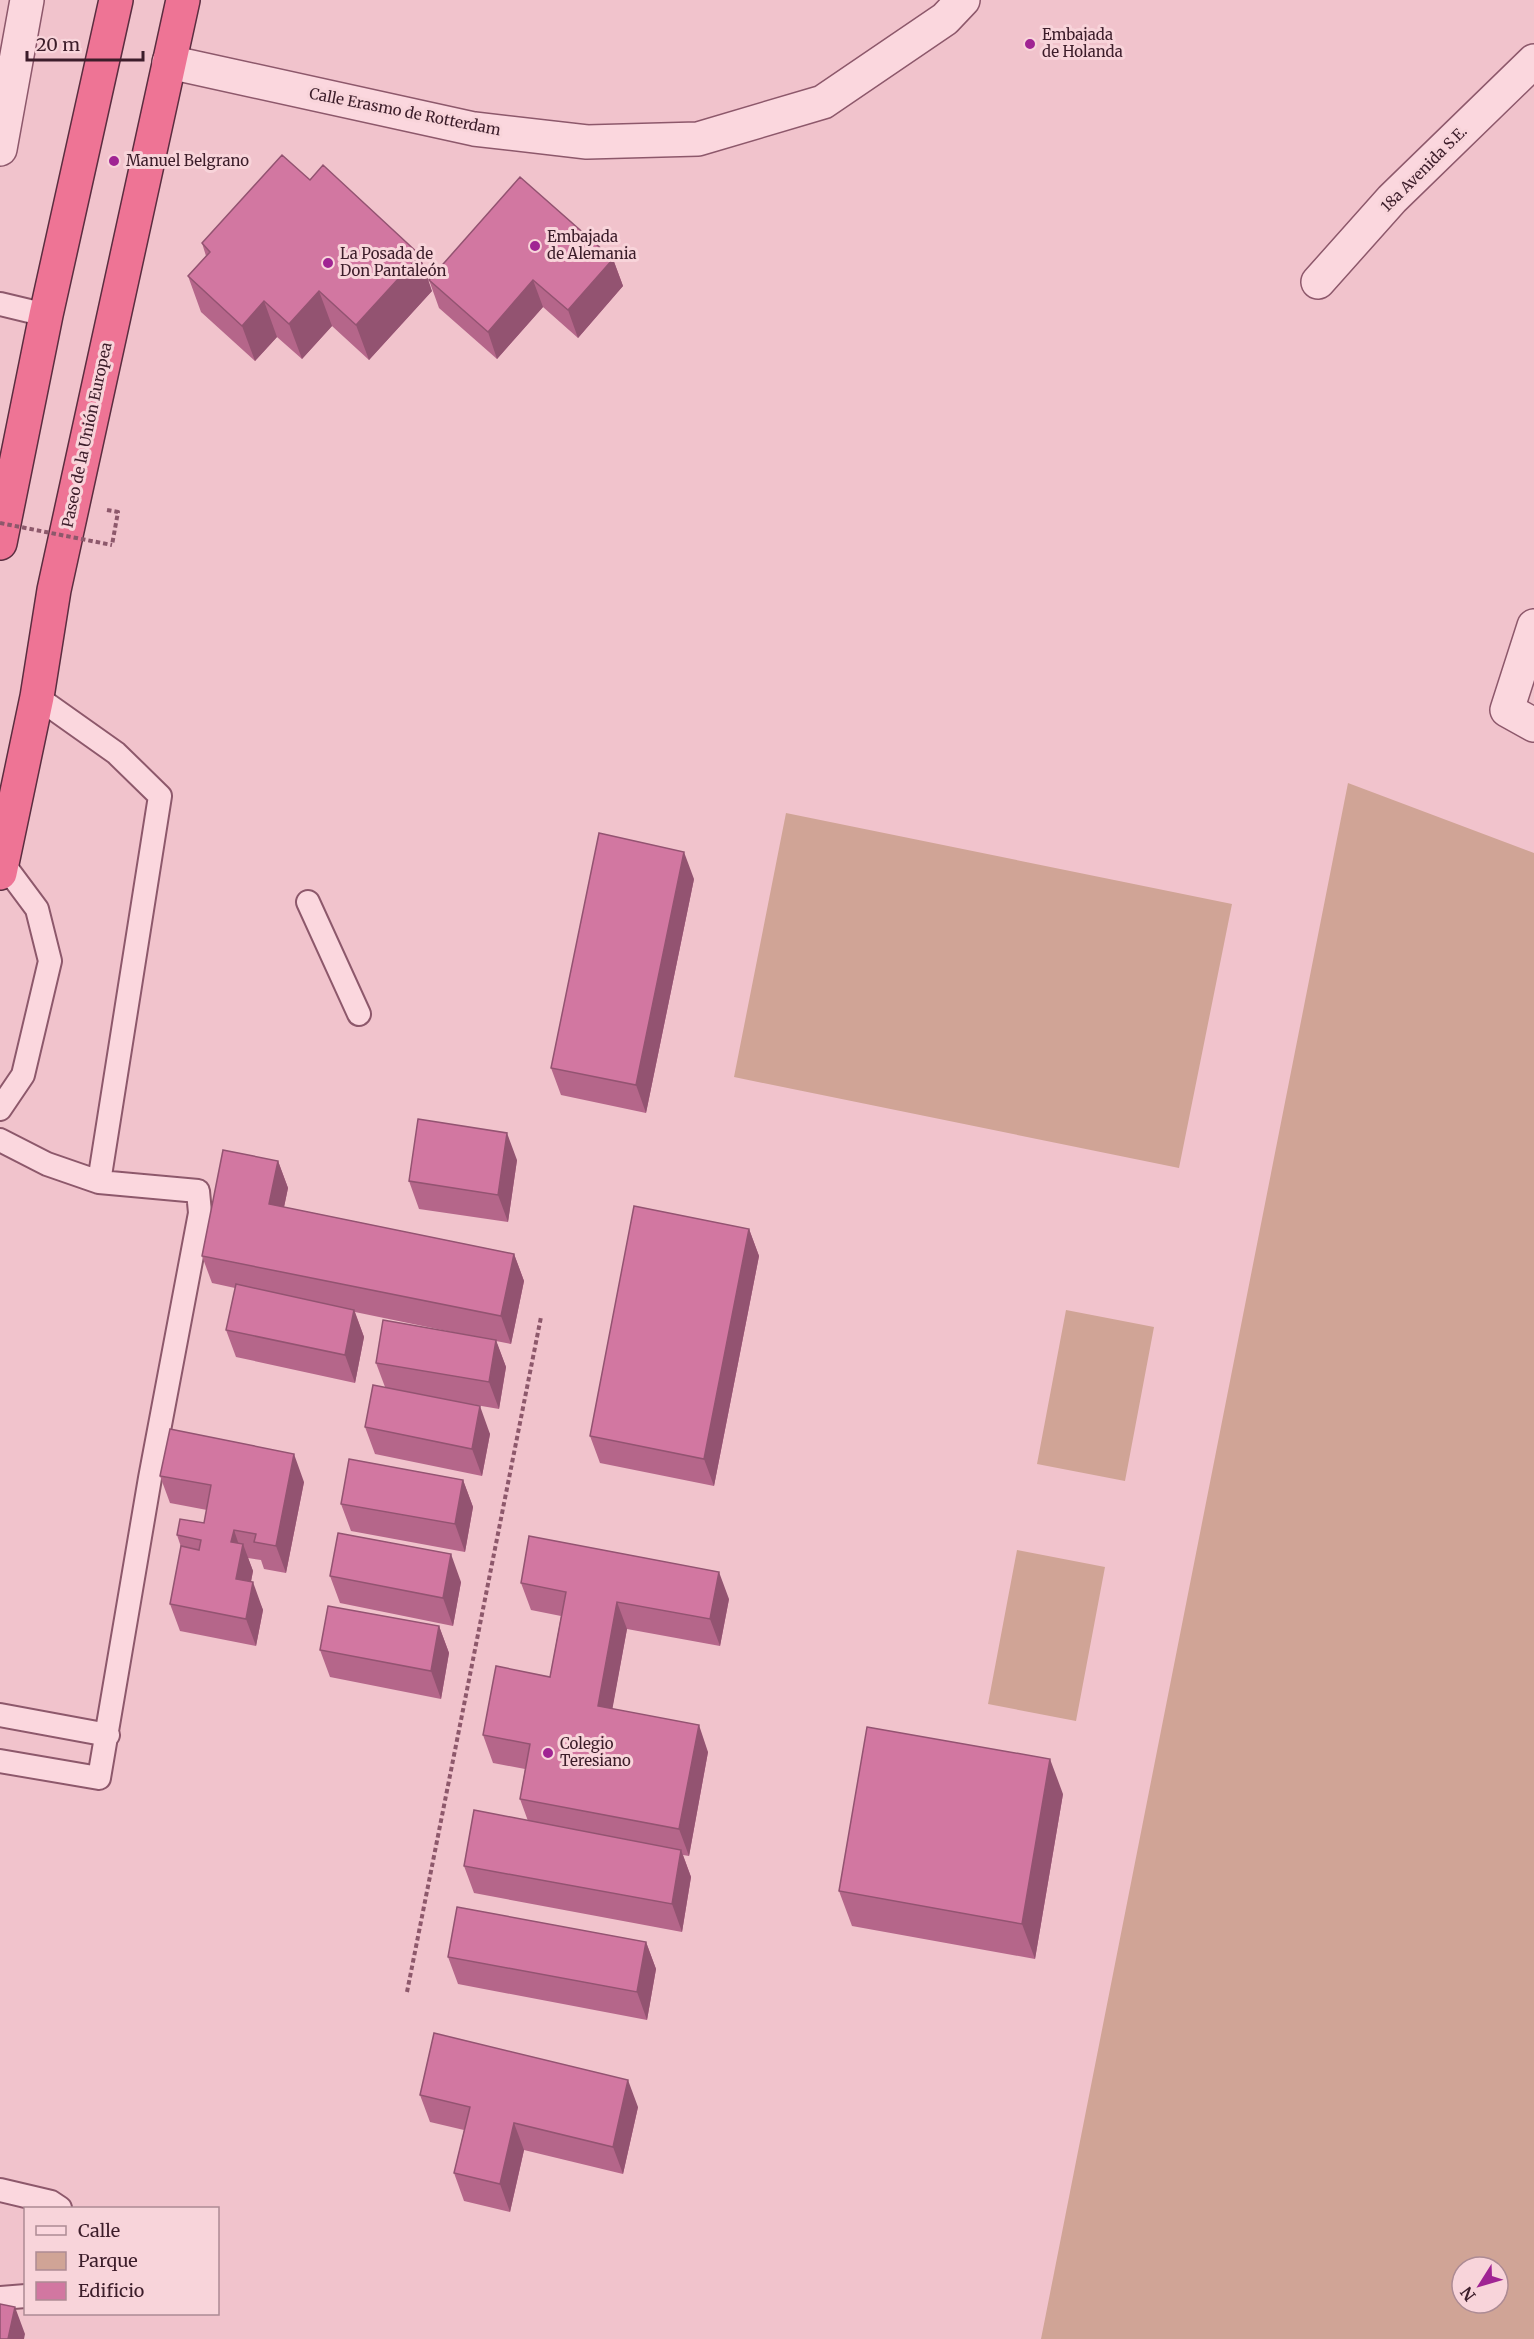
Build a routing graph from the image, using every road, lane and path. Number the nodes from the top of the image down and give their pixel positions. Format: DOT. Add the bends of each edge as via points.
graph roads {
  1 [pos="27,0"];
  2 [pos="108,0"];
  3 [pos="116,0"];
  4 [pos="183,0"];
  5 [pos="963,0"];
  6 [pos="106,44"];
  7 [pos="1534,61"];
  8 [pos="169,62"];
  9 [pos="0,149"];
  10 [pos="1318,282"];
  11 [pos="0,304"];
  12 [pos="46,315"];
  13 [pos="118,512"];
  14 [pos="0,523"];
  15 [pos="0,543"];
  16 [pos="1534,626"];
  17 [pos="37,697"];
  18 [pos="1534,725"];
  19 [pos="1,867"];
  20 [pos="308,902"];
  21 [pos="358,1014"];
  22 [pos="0,1108"];
  23 [pos="0,1140"];
  24 [pos="99,1182"];
  25 [pos="541,1317"];
  26 [pos="0,1715"];
  27 [pos="108,1735"];
  28 [pos="0,1761"];
  29 [pos="407,1992"];
  30 [pos="0,2190"];
  31 [pos="58,2207"];
  32 [pos="24,2296"];
  33 [pos="0,2298"];
  1 -- 9 [label="street"];
  2 -- 6 [label="highway"];
  3 -- 6 [label="highway"];
  4 -- 8 [label="highway, Paseo de la Unión Europea"];
  5 -- 8 [label="street, Calle Erasmo de Rotterdam" via="945,19 823,102 698,139 587,142 474,129"];
  6 -- 12 [label="highway"];
  7 -- 10 [label="street, 18a Avenida S.E." via="1392,199"];
  8 -- 17 [label="highway, Paseo de la Unión Europea" via="57,579"];
  11 -- 12 [label="lane"];
  12 -- 15 [label="highway"];
  13 -- 14 [label="path, bridge" via="112,545"];
  16 -- 18 [label="street" via="1507,710"];
  17 -- 19 [label="highway, Paseo de la Unión Europea"];
  17 -- 24 [label="lane" via="116,753 160,796"];
  19 -- 22 [label="lane" via="37,909 50,961 23,1075"];
  20 -- 21 [label="lane"];
  23 -- 24 [label="lane" via="47,1164"];
  24 -- 27 [label="lane" via="198,1191 200,1213 150,1478"];
  25 -- 29 [label="path"];
  26 -- 27 [label="lane"];
  27 -- 28 [label="lane" via="99,1778"];
  30 -- 31 [label="lane"];
  32 -- 33 [label="lane"];
}
